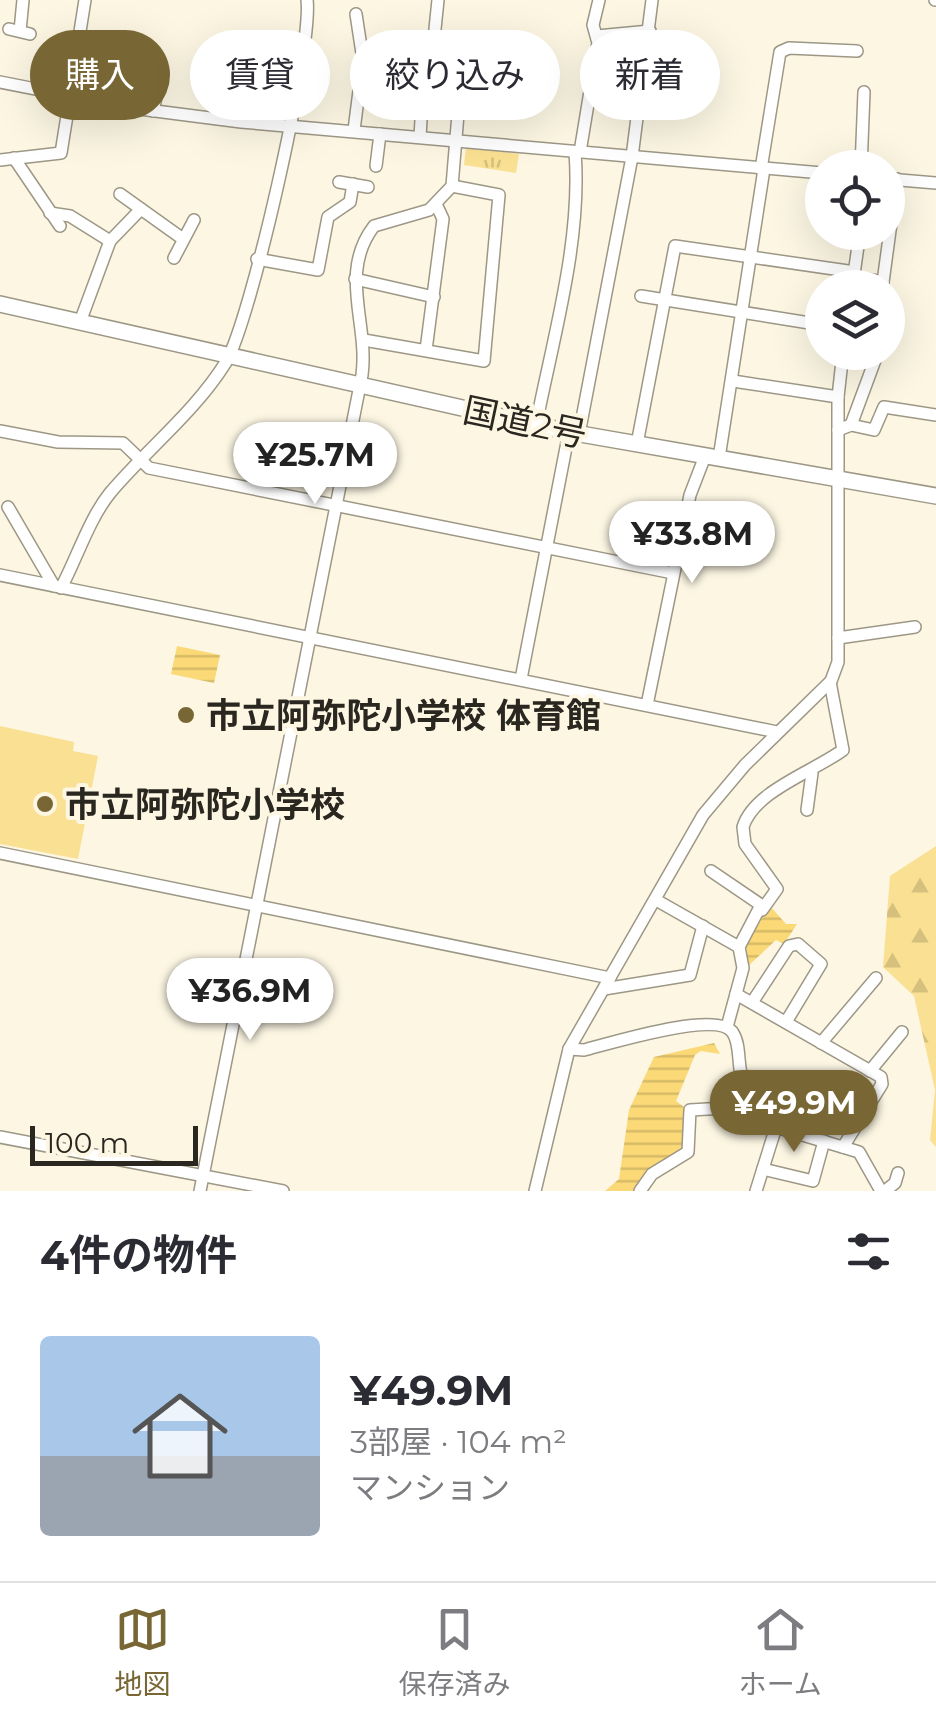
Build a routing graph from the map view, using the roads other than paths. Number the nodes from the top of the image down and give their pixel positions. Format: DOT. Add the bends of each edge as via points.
graph roads {
  1 [pos="23,0"];
  2 [pos="86,0"];
  3 [pos="307,0"];
  4 [pos="438,0"];
  5 [pos="598,0"];
  6 [pos="652,0"];
  7 [pos="356,14"];
  8 [pos="435,29"];
  9 [pos="81,30"];
  10 [pos="595,30"];
  11 [pos="650,30"];
  12 [pos="20,32"];
  13 [pos="857,51"];
  14 [pos="0,82"];
  15 [pos="30,88"];
  16 [pos="864,92"];
  17 [pos="170,113"];
  18 [pos="66,120"];
  19 [pos="421,120"];
  20 [pos="459,120"];
  21 [pos="583,120"];
  22 [pos="637,120"];
  23 [pos="290,124"];
  24 [pos="354,130"];
  25 [pos="380,134"];
  26 [pos="420,137"];
  27 [pos="458,140"];
  28 [pos="862,150"];
  29 [pos="578,152"];
  30 [pos="632,156"];
  31 [pos="14,158"];
  32 [pos="0,160"];
  33 [pos="376,166"];
  34 [pos="763,169"];
  35 [pos="805,173"];
  36 [pos="905,180"];
  37 [pos="339,182"];
  38 [pos="936,183"];
  39 [pos="353,184"];
  40 [pos="452,186"];
  41 [pos="368,187"];
  42 [pos="120,194"];
  43 [pos="436,204"];
  44 [pos="141,208"];
  45 [pos="50,213"];
  46 [pos="194,220"];
  47 [pos="60,226"];
  48 [pos="183,239"];
  49 [pos="110,241"];
  50 [pos="751,257"];
  51 [pos="174,258"];
  52 [pos="258,259"];
  53 [pos="812,270"];
  54 [pos="355,279"];
  55 [pos="642,296"];
  56 [pos="434,297"];
  57 [pos="666,300"];
  58 [pos="0,304"];
  59 [pos="743,312"];
  60 [pos="80,322"];
  61 [pos="805,322"];
  62 [pos="364,340"];
  63 [pos="426,350"];
  64 [pos="229,357"];
  65 [pos="840,370"];
  66 [pos="871,370"];
  67 [pos="733,381"];
  68 [pos="360,385"];
  69 [pos="838,396"];
  70 [pos="935,410"];
  71 [pos="536,425"];
  72 [pos="851,425"];
  73 [pos="838,430"];
  74 [pos="0,431"];
  75 [pos="574,433"];
  76 [pos="637,444"];
  77 [pos="712,457"];
  78 [pos="142,462"];
  79 [pos="838,478"];
  80 [pos="936,496"];
  81 [pos="336,503"];
  82 [pos="8,507"];
  83 [pos="547,544"];
  84 [pos="673,573"];
  85 [pos="0,575"];
  86 [pos="57,587"];
  87 [pos="915,626"];
  88 [pos="310,637"];
  89 [pos="838,638"];
  90 [pos="521,680"];
  91 [pos="830,682"];
  92 [pos="646,706"];
  93 [pos="778,732"];
  94 [pos="812,773"];
  95 [pos="807,810"];
  96 [pos="0,853"];
  97 [pos="711,871"];
  98 [pos="656,900"];
  99 [pos="256,904"];
  100 [pos="762,910"];
  101 [pos="703,926"];
  102 [pos="739,947"];
  103 [pos="607,984"];
  104 [pos="874,986"];
  105 [pos="736,994"];
  106 [pos="753,1001"];
  107 [pos="786,1022"];
  108 [pos="727,1027"];
  109 [pos="902,1032"];
  110 [pos="821,1043"];
  111 [pos="569,1049"];
  112 [pos="870,1070"];
  113 [pos="760,1106"];
  114 [pos="776,1126"];
  115 [pos="0,1138"];
  116 [pos="824,1141"];
  117 [pos="843,1147"];
  118 [pos="764,1169"];
  119 [pos="898,1173"];
  120 [pos="203,1175"];
  121 [pos="200,1191"];
  122 [pos="283,1191"];
  123 [pos="536,1191"];
  124 [pos="640,1191"];
  125 [pos="756,1191"];
  126 [pos="883,1191"];
  1 -- 12 [label="street"];
  2 -- 9 [label="street"];
  3 -- 23 [label="street" via="310,20"];
  4 -- 8 [label="street"];
  5 -- 10 [label="street"];
  6 -- 11 [label="street"];
  7 -- 24 [label="street" via="363,70"];
  13 -- 34 [label="street" via="780,52"];
  14 -- 15 [label="street"];
  16 -- 28 [label="street"];
  17 -- 23 [label="street"];
  18 -- 31 [label="street" via="61,153"];
  19 -- 26 [label="street"];
  20 -- 27 [label="street"];
  21 -- 29 [label="street"];
  22 -- 30 [label="street"];
  23 -- 24 [label="street"];
  23 -- 52 [label="street"];
  24 -- 25 [label="street"];
  25 -- 26 [label="street"];
  25 -- 33 [label="street"];
  26 -- 27 [label="street"];
  27 -- 29 [label="street"];
  27 -- 40 [label="street"];
  29 -- 30 [label="street"];
  29 -- 71 [label="street" via="562,300"];
  30 -- 34 [label="street"];
  30 -- 75 [label="street"];
  31 -- 32 [label="street"];
  31 -- 45 [label="street"];
  34 -- 35 [label="street"];
  34 -- 50 [label="street"];
  36 -- 38 [label="street"];
  37 -- 39 [label="street"];
  39 -- 41 [label="street"];
  39 -- 52 [label="street" via="350,202 328,217 318,270"];
  40 -- 43 [label="street"];
  40 -- 63 [label="street" via="499,195 484,362"];
  42 -- 44 [label="street"];
  43 -- 54 [label="street" via="374,226 363,241"];
  43 -- 56 [label="street" via="443,220"];
  44 -- 48 [label="street"];
  44 -- 49 [label="street"];
  45 -- 47 [label="street"];
  45 -- 49 [label="street" via="70,216"];
  46 -- 48 [label="street"];
  48 -- 51 [label="street"];
  49 -- 60 [label="street"];
  50 -- 53 [label="street"];
  50 -- 57 [label="street" via="675,246"];
  50 -- 59 [label="street"];
  52 -- 64 [label="street"];
  54 -- 56 [label="street"];
  54 -- 62 [label="street"];
  55 -- 57 [label="street"];
  56 -- 63 [label="street"];
  57 -- 59 [label="street"];
  57 -- 76 [label="street"];
  58 -- 60 [label="highway, 国道2号"];
  59 -- 61 [label="street"];
  59 -- 67 [label="street"];
  60 -- 64 [label="highway, 国道2号"];
  62 -- 63 [label="street"];
  62 -- 68 [label="street"];
  64 -- 68 [label="highway, 国道2号"];
  64 -- 78 [label="street"];
  65 -- 69 [label="street"];
  66 -- 72 [label="street"];
  67 -- 69 [label="street"];
  67 -- 77 [label="street"];
  68 -- 71 [label="highway, 国道2号"];
  68 -- 81 [label="street"];
  69 -- 73 [label="street"];
  70 -- 72 [label="street" via="884,407 874,430"];
  71 -- 75 [label="highway, 国道2号"];
  72 -- 73 [label="street"];
  73 -- 79 [label="street"];
  74 -- 78 [label="street" via="58,442 122,443"];
  75 -- 76 [label="highway, 国道2号"];
  75 -- 83 [label="street"];
  76 -- 77 [label="highway, 国道2号"];
  77 -- 79 [label="highway, 国道2号"];
  77 -- 84 [label="street" via="690,495"];
  78 -- 81 [label="street"];
  78 -- 86 [label="street" via="109,495"];
  79 -- 80 [label="highway, 国道2号"];
  79 -- 89 [label="street"];
  81 -- 83 [label="street"];
  81 -- 88 [label="street"];
  82 -- 86 [label="street"];
  83 -- 84 [label="street"];
  83 -- 90 [label="street"];
  84 -- 92 [label="street"];
  85 -- 86 [label="street"];
  86 -- 88 [label="street"];
  87 -- 89 [label="street"];
  88 -- 90 [label="street"];
  88 -- 99 [label="street"];
  89 -- 91 [label="street"];
  90 -- 92 [label="street"];
  91 -- 93 [label="street"];
  91 -- 94 [label="street" via="845,745"];
  92 -- 93 [label="street"];
  93 -- 98 [label="street" via="703,815"];
  94 -- 95 [label="street"];
  94 -- 100 [label="street" via="768,794 746,818 745,844 776,888"];
  96 -- 99 [label="street"];
  97 -- 100 [label="street"];
  98 -- 101 [label="street"];
  98 -- 103 [label="street"];
  99 -- 103 [label="street"];
  99 -- 120 [label="street"];
  100 -- 102 [label="street"];
  101 -- 102 [label="street"];
  101 -- 103 [label="street" via="690,975"];
  102 -- 105 [label="street" via="743,968"];
  103 -- 111 [label="street"];
  104 -- 110 [label="street"];
  105 -- 106 [label="street"];
  105 -- 108 [label="street"];
  106 -- 107 [label="street"];
  106 -- 107 [label="street" via="789,946 798,944 821,964"];
  107 -- 110 [label="street"];
  108 -- 111 [label="street" via="699,1023"];
  108 -- 113 [label="street" via="734,1033 742,1081"];
  109 -- 112 [label="street"];
  110 -- 112 [label="street"];
  111 -- 123 [label="street"];
  112 -- 117 [label="street" via="882,1084"];
  113 -- 114 [label="street" via="775,1116"];
  113 -- 124 [label="street" via="690,1110 688,1152 652,1174"];
  114 -- 116 [label="street"];
  114 -- 118 [label="street"];
  115 -- 120 [label="street"];
  116 -- 117 [label="street"];
  116 -- 118 [label="street" via="814,1181"];
  117 -- 126 [label="street" via="859,1152"];
  118 -- 125 [label="street"];
  119 -- 126 [label="street"];
  120 -- 121 [label="street"];
  120 -- 122 [label="street"];
}
